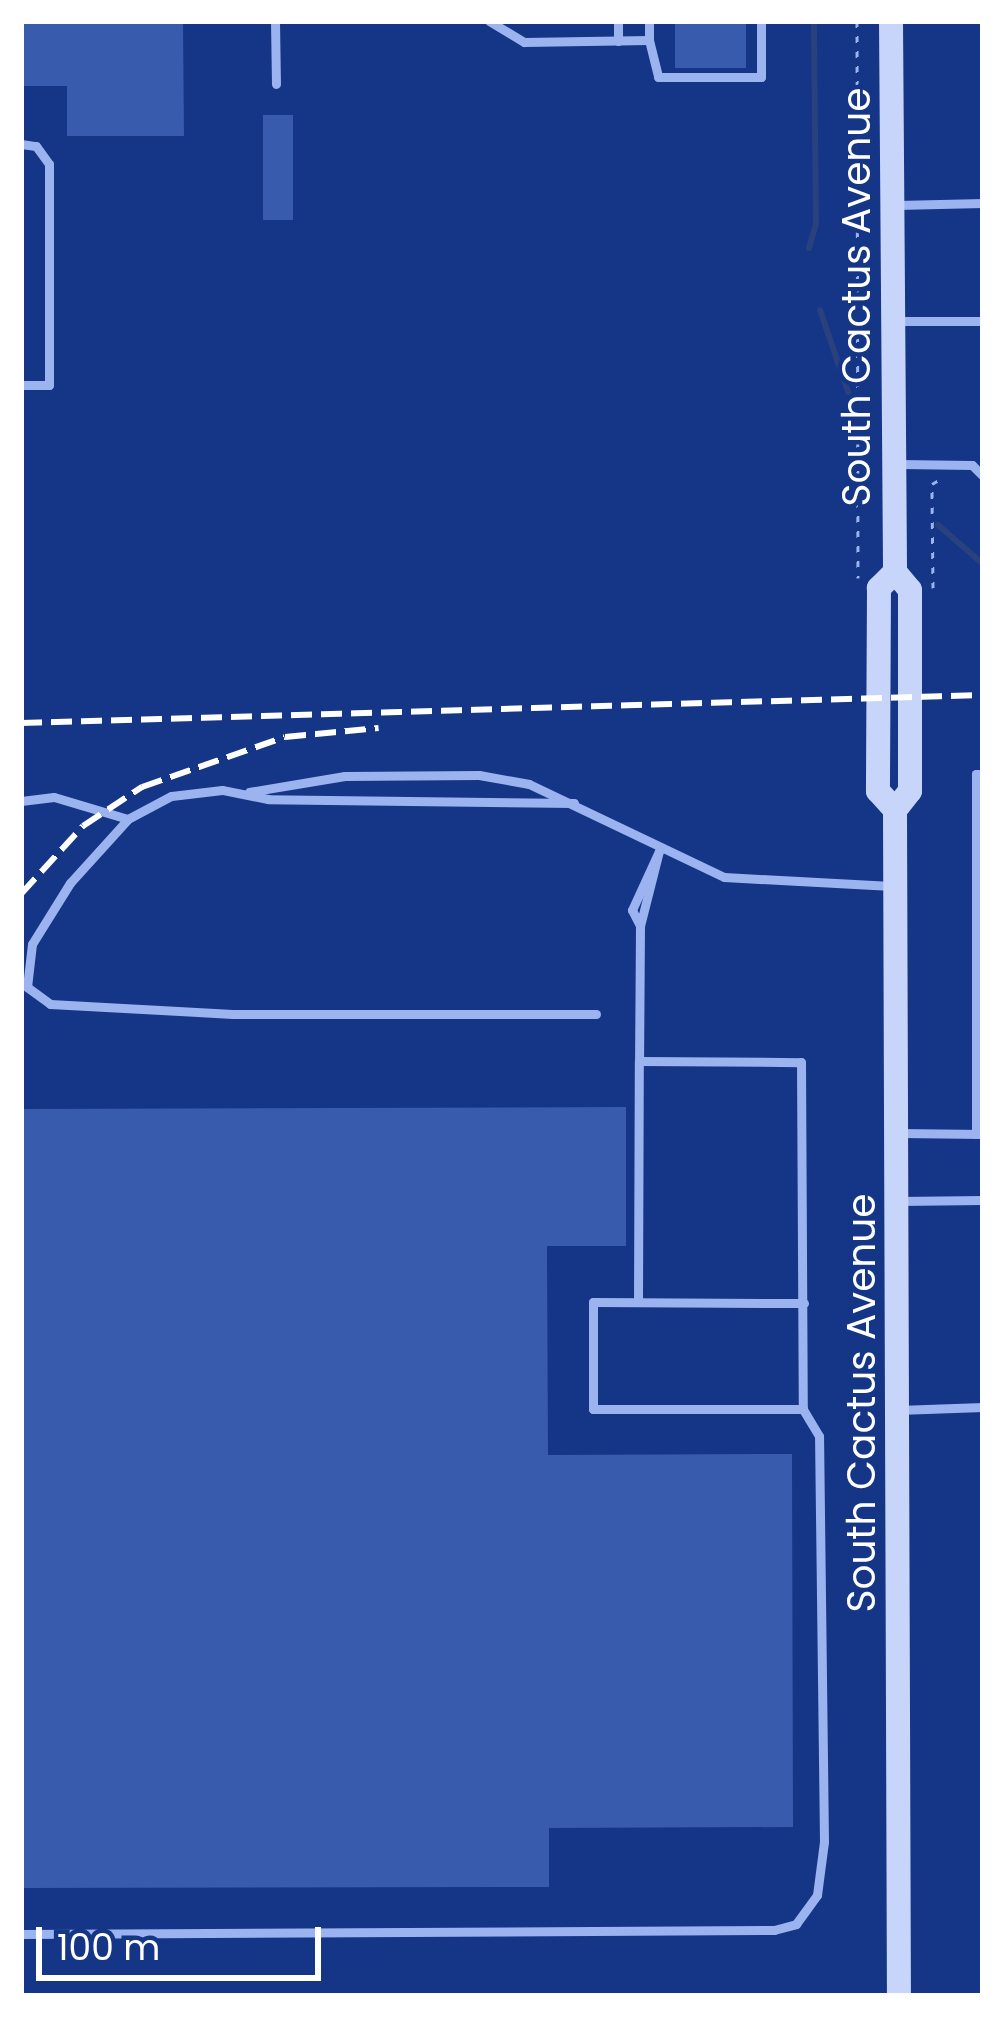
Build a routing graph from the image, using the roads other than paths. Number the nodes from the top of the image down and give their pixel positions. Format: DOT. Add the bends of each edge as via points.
graph roads {
  1 [pos="275,21"];
  2 [pos="488,21"];
  3 [pos="618,21"];
  4 [pos="649,21"];
  5 [pos="761,21"];
  6 [pos="891,21"];
  7 [pos="649,40"];
  8 [pos="618,41"];
  9 [pos="276,84"];
  10 [pos="21,144"];
  11 [pos="983,203"];
  12 [pos="891,205"];
  13 [pos="893,321"];
  14 [pos="983,321"];
  15 [pos="21,385"];
  16 [pos="894,464"];
  17 [pos="983,476"];
  18 [pos="983,774"];
  19 [pos="244,792"];
  20 [pos="21,801"];
  21 [pos="574,803"];
  22 [pos="128,819"];
  23 [pos="659,851"];
  24 [pos="897,886"];
  25 [pos="596,1014"];
  26 [pos="639,1061"];
  27 [pos="898,1132"];
  28 [pos="980,1134"];
  29 [pos="983,1200"];
  30 [pos="898,1201"];
  31 [pos="638,1302"];
  32 [pos="804,1303"];
  33 [pos="983,1407"];
  34 [pos="803,1409"];
  35 [pos="898,1409"];
  36 [pos="21,1934"];
  37 [pos="899,1996"];
  1 -- 9 [label="lane"];
  2 -- 8 [label="lane" via="524,42"];
  3 -- 8 [label="lane"];
  4 -- 7 [label="lane"];
  5 -- 7 [label="lane" via="761,77 658,77"];
  6 -- 12 [label="main road, South Cactus Avenue"];
  7 -- 8 [label="lane"];
  10 -- 15 [label="lane" via="36,146 49,164 49,385"];
  11 -- 12 [label="lane"];
  12 -- 13 [label="main road, South Cactus Avenue"];
  13 -- 14 [label="lane"];
  13 -- 16 [label="main road, South Cactus Avenue"];
  16 -- 17 [label="lane" via="972,465"];
  16 -- 24 [label="main road, South Cactus Avenue" via="895,572 910,590 910,791 896,810"];
  18 -- 28 [label="lane" via="976,774"];
  19 -- 21 [label="lane"];
  19 -- 21 [label="lane" via="345,776 479,775"];
  19 -- 22 [label="lane" via="171,796"];
  20 -- 22 [label="lane" via="54,797"];
  21 -- 23 [label="lane"];
  22 -- 25 [label="lane" via="70,883 32,944 27,987 50,1004 233,1014"];
  23 -- 24 [label="lane" via="754,883"];
  23 -- 26 [label="lane" via="632,910 640,926"];
  24 -- 27 [label="main road, South Cactus Avenue"];
  26 -- 31 [label="lane"];
  26 -- 32 [label="lane" via="801,1062"];
  27 -- 28 [label="lane"];
  27 -- 30 [label="main road, South Cactus Avenue"];
  29 -- 30 [label="lane"];
  30 -- 35 [label="main road, South Cactus Avenue"];
  31 -- 32 [label="lane"];
  31 -- 34 [label="lane" via="593,1302 593,1408"];
  32 -- 34 [label="lane"];
  33 -- 35 [label="lane"];
  34 -- 36 [label="lane" via="823,1450 824,1842 817,1894 796,1924"];
  35 -- 37 [label="main road, South Cactus Avenue"];
}
